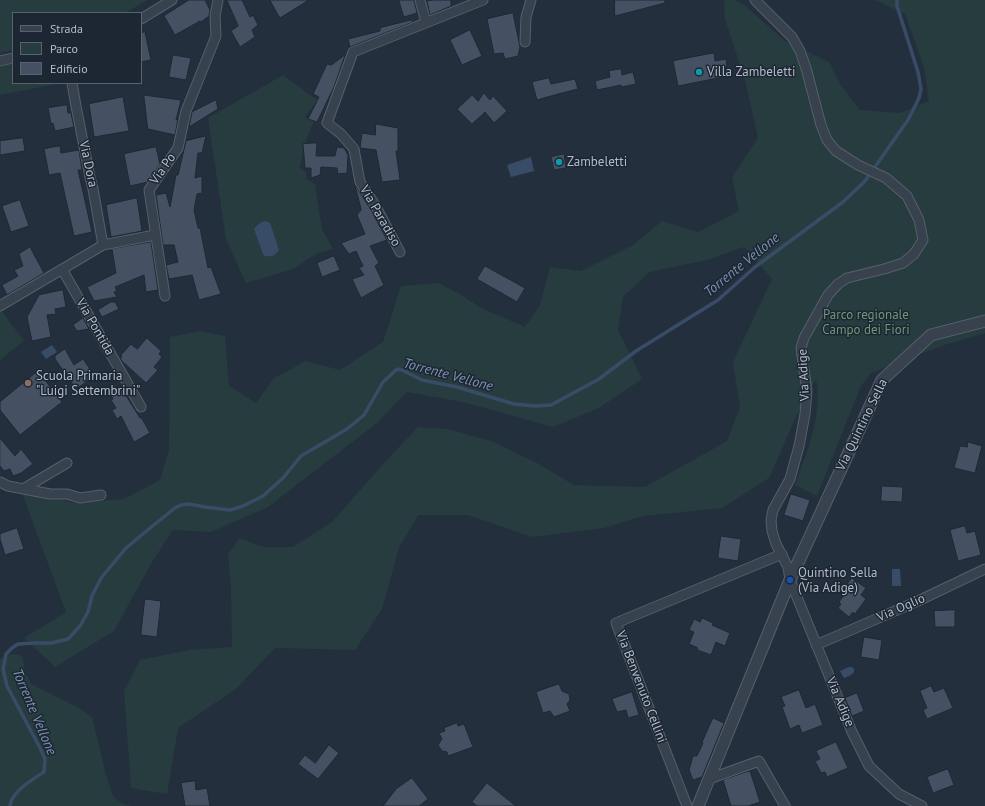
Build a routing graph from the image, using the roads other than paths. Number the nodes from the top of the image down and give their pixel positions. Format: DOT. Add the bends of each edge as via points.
graph roads {
  1 [pos="172,0"];
  2 [pos="218,0"];
  3 [pos="420,0"];
  4 [pos="483,0"];
  5 [pos="531,0"];
  6 [pos="755,0"];
  7 [pos="142,18"];
  8 [pos="426,22"];
  9 [pos="525,42"];
  10 [pos="12,58"];
  11 [pos="0,61"];
  12 [pos="72,84"];
  13 [pos="155,235"];
  14 [pos="103,245"];
  15 [pos="400,252"];
  16 [pos="62,269"];
  17 [pos="165,296"];
  18 [pos="0,306"];
  19 [pos="985,321"];
  20 [pos="142,407"];
  21 [pos="67,463"];
  22 [pos="0,482"];
  23 [pos="23,488"];
  24 [pos="101,495"];
  25 [pos="782,554"];
  26 [pos="985,569"];
  27 [pos="790,580"];
  28 [pos="816,644"];
  29 [pos="709,778"];
  30 [pos="687,806"];
  31 [pos="698,806"];
  32 [pos="785,806"];
  33 [pos="922,806"];
  1 -- 7 [label="street"];
  2 -- 13 [label="street, Via Po" via="215,16 216,36 186,111 178,148 149,190"];
  3 -- 8 [label="street"];
  4 -- 8 [label="street"];
  5 -- 9 [label="street" via="526,17"];
  6 -- 25 [label="street, Via Adige" via="792,37 800,51 827,140 836,151 886,178 907,196 919,220 922,240 914,254 903,263 847,278 838,284 828,295 804,338 801,348 807,391 804,422 790,479 773,510 771,520 776,544"];
  8 -- 15 [label="street, Via Paradiso" via="353,52 327,123 354,149 360,182"];
  10 -- 11 [label="street"];
  12 -- 14 [label="street, Via Dora"];
  13 -- 14 [label="street"];
  13 -- 17 [label="street, Via Po"];
  14 -- 16 [label="street"];
  16 -- 18 [label="street"];
  16 -- 20 [label="street, Via Pontida"];
  19 -- 27 [label="street, Via Quintino Sella" via="931,335 882,380"];
  21 -- 23 [label="street"];
  22 -- 23 [label="street"];
  23 -- 24 [label="street" via="80,498"];
  25 -- 27 [label="street, Via Adige"];
  25 -- 30 [label="street, Via Benvenuto Cellini" via="616,623"];
  26 -- 28 [label="street, Via Oglio" via="918,601"];
  27 -- 28 [label="street, Via Adige"];
  27 -- 29 [label="street"];
  28 -- 33 [label="street, Via Adige" via="852,732 869,766 899,794"];
  29 -- 31 [label="street"];
  29 -- 32 [label="street" via="759,761"];
}
